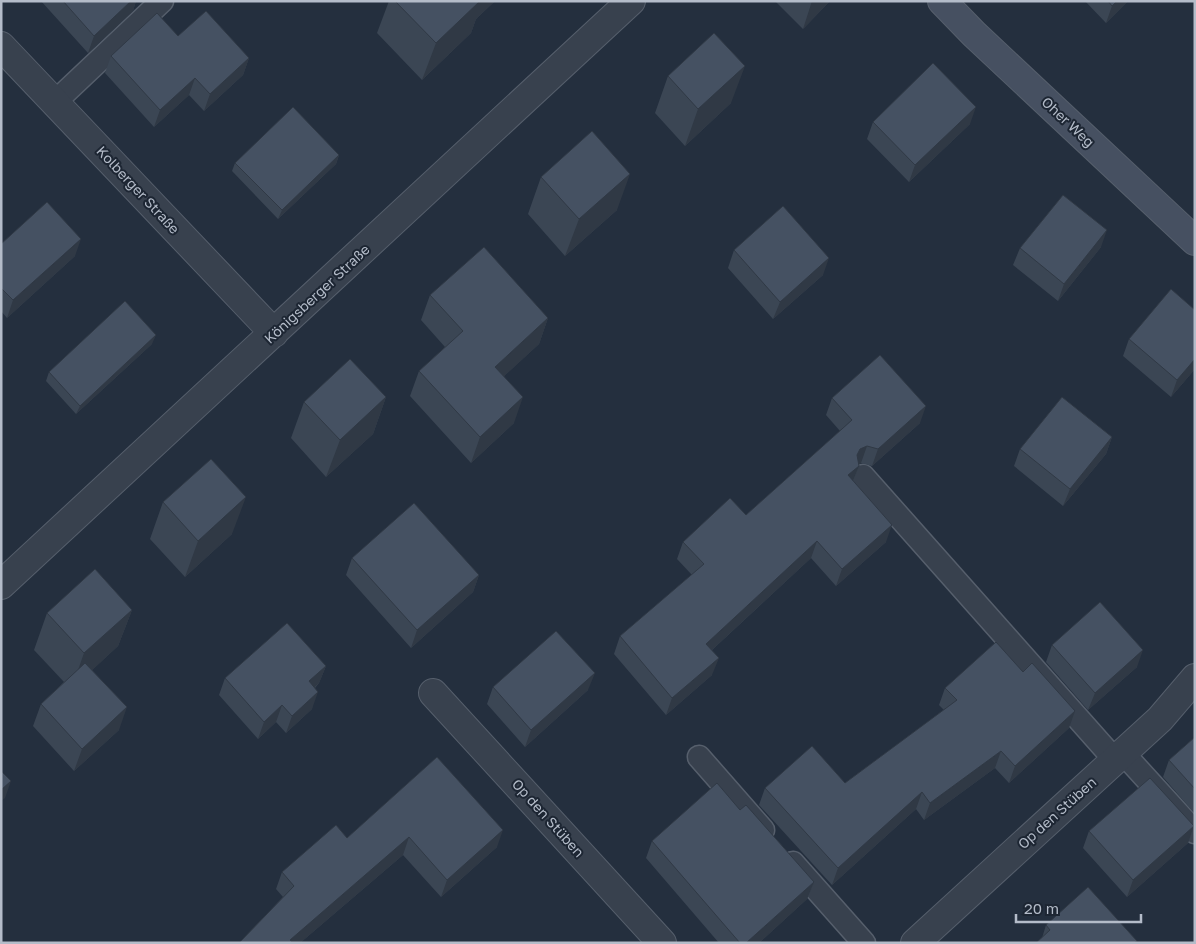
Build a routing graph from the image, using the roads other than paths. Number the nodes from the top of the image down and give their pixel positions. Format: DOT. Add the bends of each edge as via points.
graph roads {
  1 [pos="162,1"];
  2 [pos="631,1"];
  3 [pos="942,1"];
  4 [pos="1,46"];
  5 [pos="55,102"];
  6 [pos="1195,241"];
  7 [pos="274,334"];
  8 [pos="863,476"];
  9 [pos="1,585"];
  10 [pos="1195,678"];
  11 [pos="433,693"];
  12 [pos="1119,756"];
  13 [pos="699,757"];
  14 [pos="1195,832"];
  15 [pos="662,943"];
  16 [pos="864,943"];
  17 [pos="915,943"];
  1 -- 5 [label="lane"];
  2 -- 7 [label="street, Königsberger Straße"];
  3 -- 6 [label="street, Oher Weg"];
  4 -- 5 [label="street, Kolberger Straße"];
  5 -- 7 [label="street, Kolberger Straße"];
  7 -- 9 [label="street, Königsberger Straße"];
  8 -- 12 [label="lane"];
  10 -- 12 [label="street, Op den Stüben" via="1160,719"];
  11 -- 15 [label="street, Op den Stüben"];
  12 -- 14 [label="lane"];
  12 -- 17 [label="street, Op den Stüben"];
  13 -- 16 [label="lane"];
}
